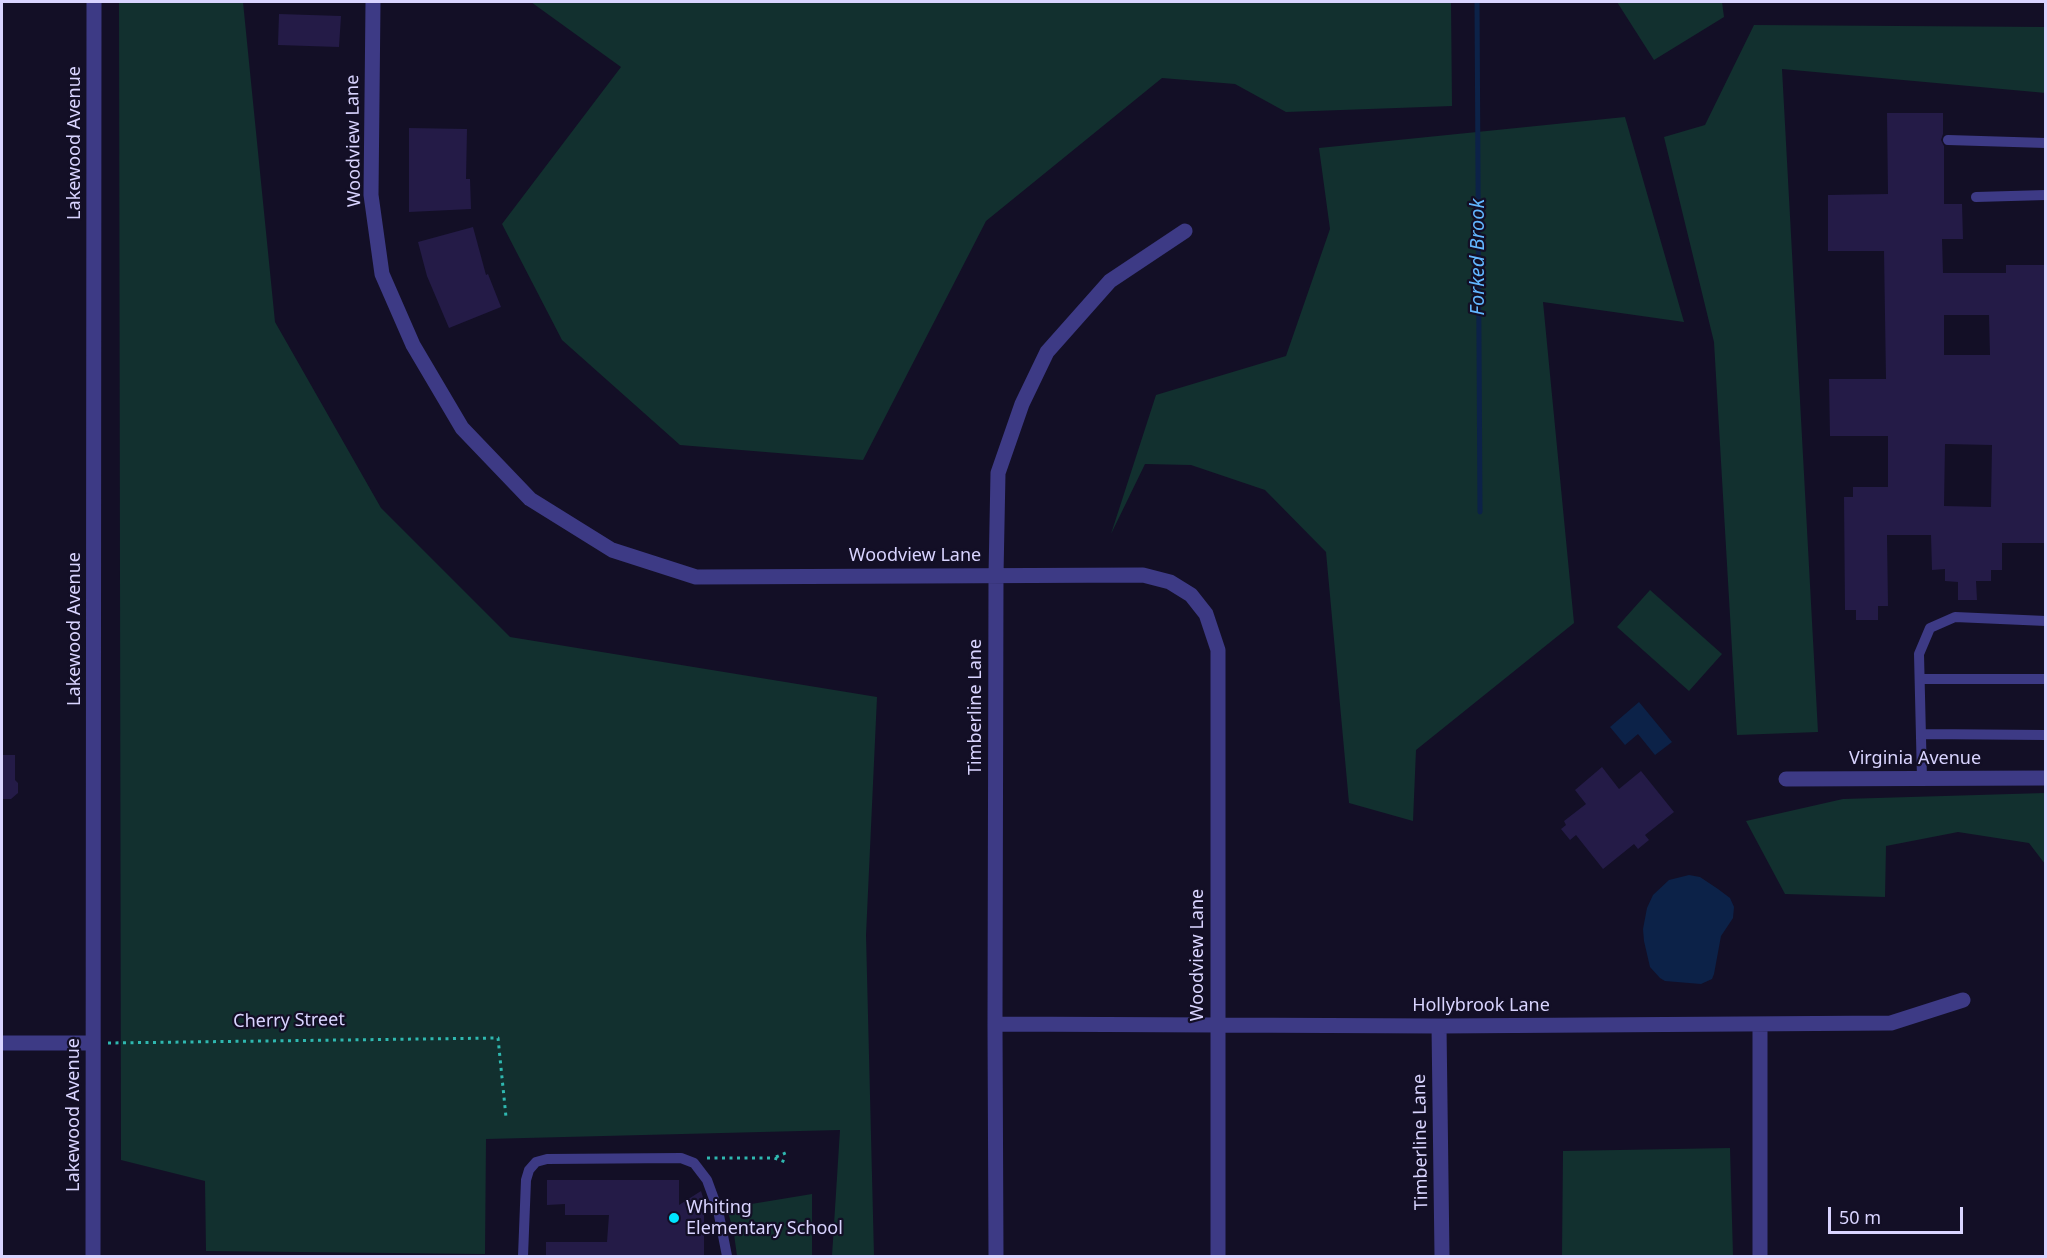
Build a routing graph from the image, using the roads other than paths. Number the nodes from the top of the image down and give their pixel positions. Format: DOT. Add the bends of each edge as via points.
graph roads {
  1 [pos="94,2"];
  2 [pos="373,2"];
  3 [pos="1948,140"];
  4 [pos="2046,143"];
  5 [pos="2046,195"];
  6 [pos="1976,197"];
  7 [pos="1185,231"];
  8 [pos="996,574"];
  9 [pos="2046,621"];
  10 [pos="2046,679"];
  11 [pos="1920,680"];
  12 [pos="1921,734"];
  13 [pos="2046,735"];
  14 [pos="2046,778"];
  15 [pos="1786,779"];
  16 [pos="1922,779"];
  17 [pos="1963,1000"];
  18 [pos="995,1024"];
  19 [pos="1217,1024"];
  20 [pos="1760,1024"];
  21 [pos="1439,1026"];
  22 [pos="2,1043"];
  23 [pos="93,1043"];
  24 [pos="93,1257"];
  25 [pos="523,1257"];
  26 [pos="727,1257"];
  27 [pos="996,1257"];
  28 [pos="1218,1257"];
  29 [pos="1442,1257"];
  30 [pos="1760,1257"];
  1 -- 23 [label="street, Lakewood Avenue"];
  2 -- 8 [label="street, Woodview Lane" via="371,195 382,274 412,345 462,428 530,499 612,550 696,577"];
  3 -- 4 [label="lane"];
  5 -- 6 [label="lane"];
  7 -- 8 [label="street, Timberline Lane" via="1110,281 1047,352 1023,404 999,473"];
  8 -- 18 [label="street, Timberline Lane"];
  8 -- 19 [label="street, Woodview Lane" via="1143,575 1170,582 1191,595 1206,614 1218,650"];
  9 -- 11 [label="lane" via="1955,617 1930,628 1919,654"];
  10 -- 11 [label="lane"];
  11 -- 12 [label="lane"];
  12 -- 13 [label="lane"];
  12 -- 16 [label="lane"];
  14 -- 16 [label="street, Virginia Avenue"];
  15 -- 16 [label="street, Virginia Avenue"];
  17 -- 20 [label="street, Hollybrook Lane" via="1891,1023"];
  18 -- 19 [label="street, Hollybrook Lane"];
  18 -- 27 [label="street, Timberline Lane"];
  19 -- 21 [label="street, Hollybrook Lane"];
  19 -- 28 [label="street, Woodview Lane"];
  20 -- 21 [label="street, Hollybrook Lane"];
  20 -- 30 [label="street"];
  21 -- 29 [label="street, Timberline Lane"];
  22 -- 23 [label="street"];
  23 -- 24 [label="street, Lakewood Avenue"];
  25 -- 26 [label="lane" via="526,1180 536,1162 681,1158 694,1163 707,1180 718,1210"];
}
